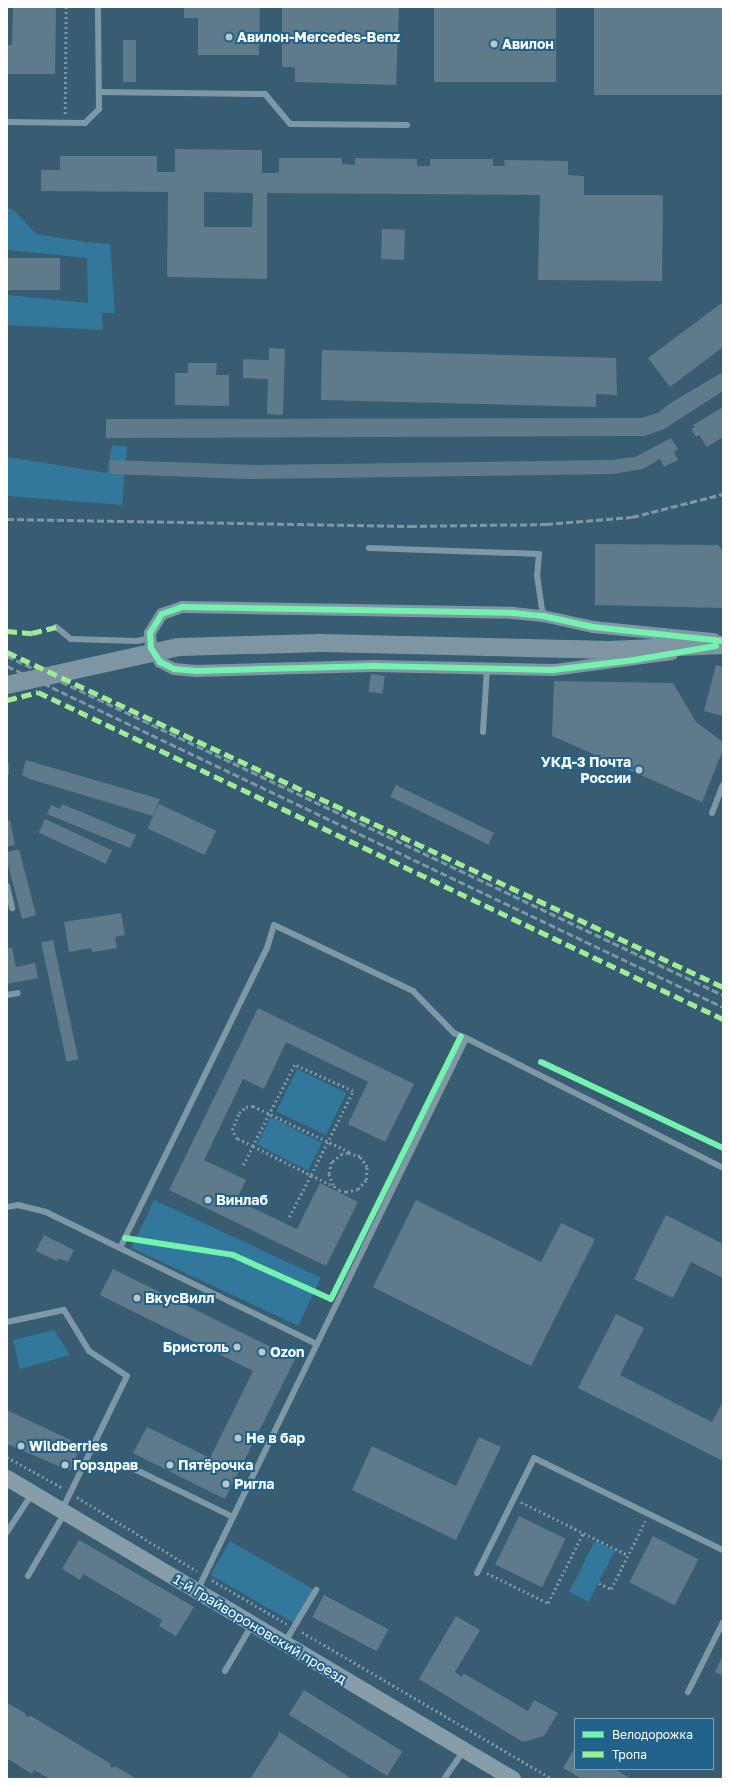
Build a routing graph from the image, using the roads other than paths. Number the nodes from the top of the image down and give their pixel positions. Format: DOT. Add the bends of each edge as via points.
graph roads {
  1 [pos="98,7"];
  2 [pos="99,92"];
  3 [pos="7,122"];
  4 [pos="407,125"];
  5 [pos="369,548"];
  6 [pos="543,616"];
  7 [pos="56,627"];
  8 [pos="150,638"];
  9 [pos="721,644"];
  10 [pos="487,669"];
  11 [pos="7,685"];
  12 [pos="483,732"];
  13 [pos="723,786"];
  14 [pos="712,813"];
  15 [pos="7,886"];
  16 [pos="12,908"];
  17 [pos="18,993"];
  18 [pos="7,995"];
  19 [pos="466,1038"];
  20 [pos="723,1168"];
  21 [pos="7,1207"];
  22 [pos="120,1248"];
  23 [pos="7,1322"];
  24 [pos="317,1344"];
  25 [pos="124,1464"];
  26 [pos="7,1478"];
  27 [pos="33,1493"];
  28 [pos="63,1511"];
  29 [pos="233,1517"];
  30 [pos="7,1532"];
  31 [pos="723,1550"];
  32 [pos="478,1571"];
  33 [pos="28,1576"];
  34 [pos="316,1590"];
  35 [pos="196,1592"];
  36 [pos="723,1622"];
  37 [pos="252,1625"];
  38 [pos="284,1644"];
  39 [pos="225,1671"];
  40 [pos="688,1692"];
  41 [pos="464,1750"];
  42 [pos="444,1779"];
  43 [pos="513,1779"];
  1 -- 2 [label="lane"];
  2 -- 3 [label="lane" via="99,109 85,123"];
  2 -- 4 [label="lane" via="264,94 290,124"];
  5 -- 6 [label="lane" via="539,554 537,575"];
  6 -- 8 [label="street" via="513,613 177,608 158,618"];
  6 -- 9 [label="street" via="593,627"];
  7 -- 8 [label="lane" via="71,639 137,641"];
  8 -- 10 [label="street" via="151,648 160,662 180,670 373,666"];
  9 -- 10 [label="street" via="634,660 553,670"];
  9 -- 11 [label="main road, bridge" via="610,650 321,643 178,647"];
  10 -- 12 [label="lane"];
  13 -- 14 [label="lane"];
  15 -- 16 [label="lane"];
  17 -- 18 [label="lane"];
  19 -- 20 [label="lane"];
  19 -- 22 [label="lane" via="454,1033 413,991 274,925 267,948"];
  19 -- 24 [label="lane"];
  21 -- 22 [label="lane" via="18,1205 46,1212"];
  22 -- 24 [label="lane"];
  23 -- 28 [label="lane" via="64,1310 89,1351 127,1376"];
  24 -- 29 [label="lane"];
  25 -- 29 [label="lane"];
  26 -- 27 [label="main road, 1-й Грайвороновский проезд"];
  27 -- 28 [label="main road, 1-й Грайвороновский проезд"];
  27 -- 30 [label="lane"];
  28 -- 33 [label="lane"];
  28 -- 35 [label="main road, 1-й Грайвороновский проезд"];
  29 -- 35 [label="lane"];
  31 -- 32 [label="lane" via="534,1458"];
  34 -- 38 [label="lane"];
  35 -- 37 [label="main road, 1-й Грайвороновский проезд"];
  36 -- 40 [label="lane"];
  37 -- 38 [label="main road, 1-й Грайвороновский проезд"];
  37 -- 39 [label="lane"];
  38 -- 41 [label="main road, 1-й Грайвороновский проезд"];
  41 -- 42 [label="lane"];
  41 -- 43 [label="main road, 1-й Грайвороновский проезд"];
}
